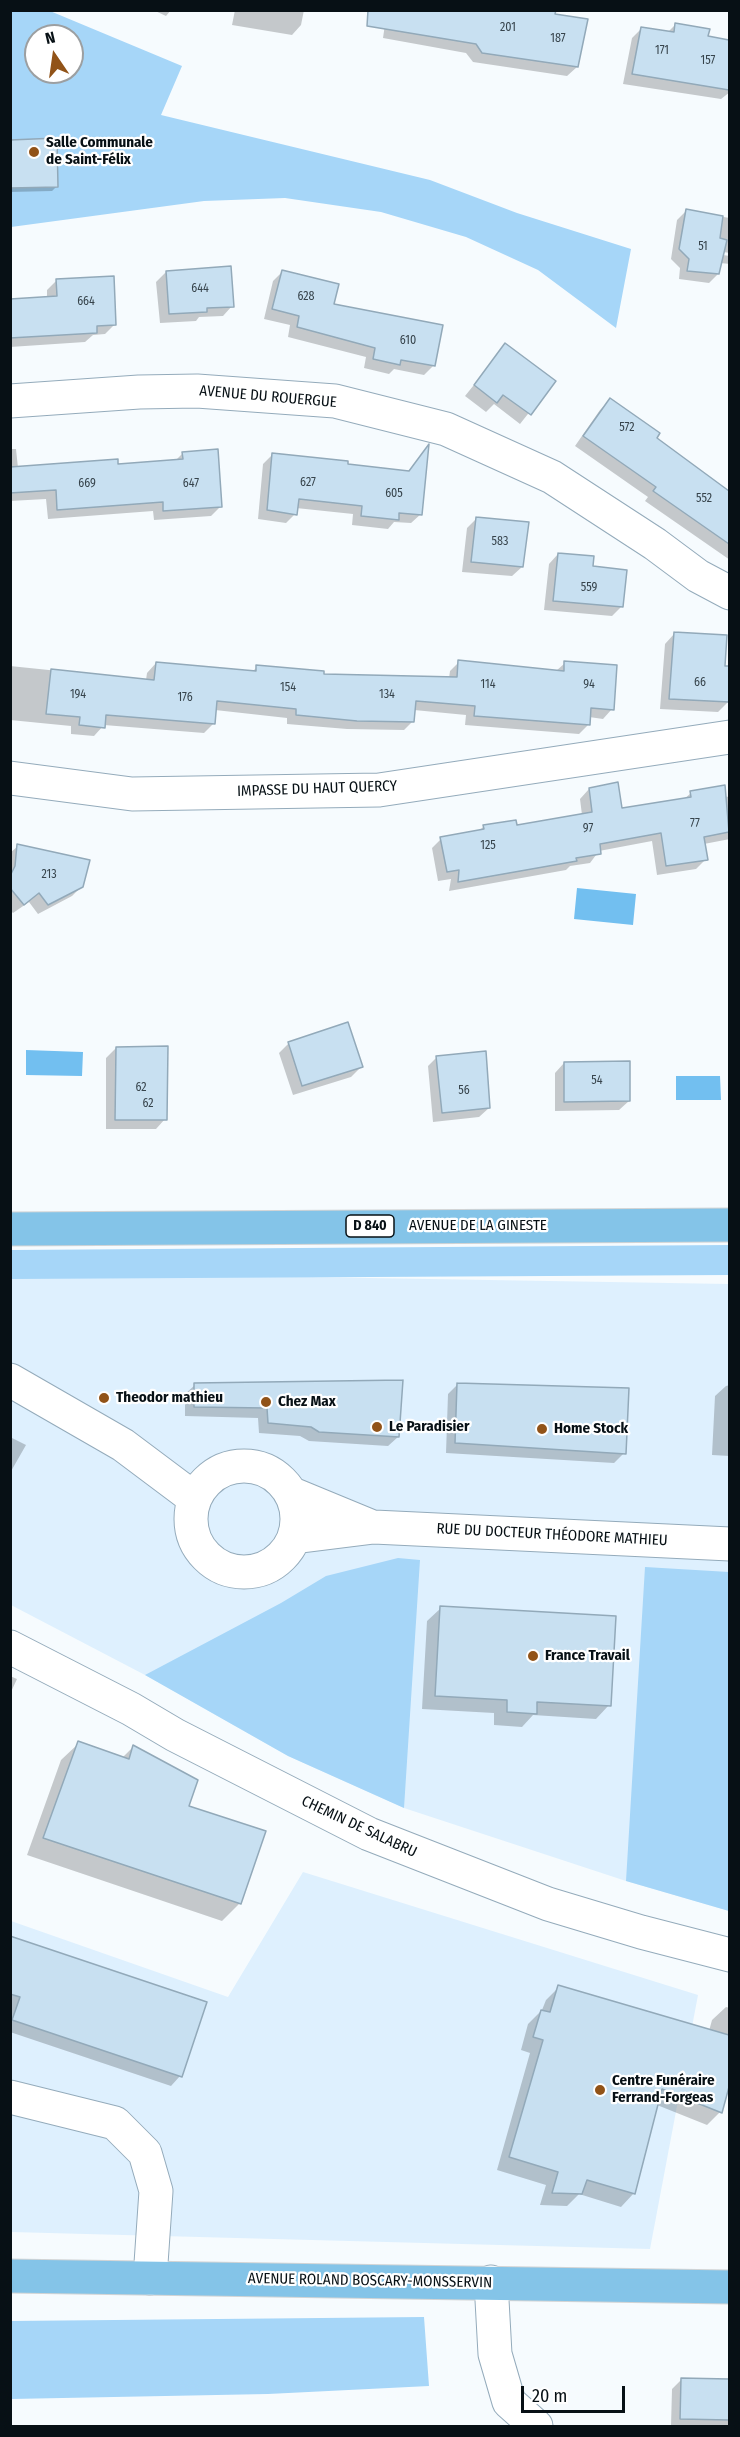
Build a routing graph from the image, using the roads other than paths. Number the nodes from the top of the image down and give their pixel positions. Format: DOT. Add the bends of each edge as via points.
graph roads {
  1 [pos="10,401"];
  2 [pos="729,592"];
  3 [pos="729,737"];
  4 [pos="10,778"];
  5 [pos="729,1224"];
  6 [pos="10,1229"];
  7 [pos="10,1380"];
  8 [pos="290,1493"];
  9 [pos="195,1499"];
  10 [pos="374,1527"];
  11 [pos="294,1537"];
  12 [pos="729,1544"];
  13 [pos="10,1647"];
  14 [pos="729,1955"];
  15 [pos="10,2097"];
  16 [pos="10,2276"];
  17 [pos="150,2278"];
  18 [pos="491,2282"];
  19 [pos="729,2286"];
  20 [pos="536,2427"];
  1 -- 2 [label="street, AVENUE DU ROUERGUE" via="197,391 335,401 446,429 552,477 698,576"];
  3 -- 4 [label="street, IMPASSE DU HAUT QUERCY" via="379,790 132,794"];
  5 -- 6 [label="main road, AVENUE DE LA GINESTE / D 840"];
  7 -- 9 [label="street" via="123,1444"];
  8 -- 9 [label="street, RUE DU DOCTEUR THÉODORE MATHIEU" via="266,1471 232,1467 204,1484"];
  8 -- 10 [label="street, RUE DU DOCTEUR THÉODORE MATHIEU"];
  8 -- 11 [label="street" via="296,1507"];
  9 -- 11 [label="street" via="191,1516 193,1534 201,1550 227,1569 259,1569 274,1562"];
  10 -- 11 [label="street, RUE DU DOCTEUR THÉODORE MATHIEU"];
  10 -- 12 [label="street, RUE DU DOCTEUR THÉODORE MATHIEU"];
  13 -- 14 [label="street, CHEMIN DE SALABRU" via="369,1834 548,1904"];
  15 -- 17 [label="street" via="115,2123 145,2153 156,2198"];
  16 -- 17 [label="main road, AVENUE ROLAND BOSCARY-MONSSERVIN"];
  17 -- 18 [label="main road, AVENUE ROLAND BOSCARY-MONSSERVIN"];
  18 -- 19 [label="main road, AVENUE ROLAND BOSCARY-MONSSERVIN"];
  18 -- 20 [label="street" via="495,2354 509,2402"];
}
